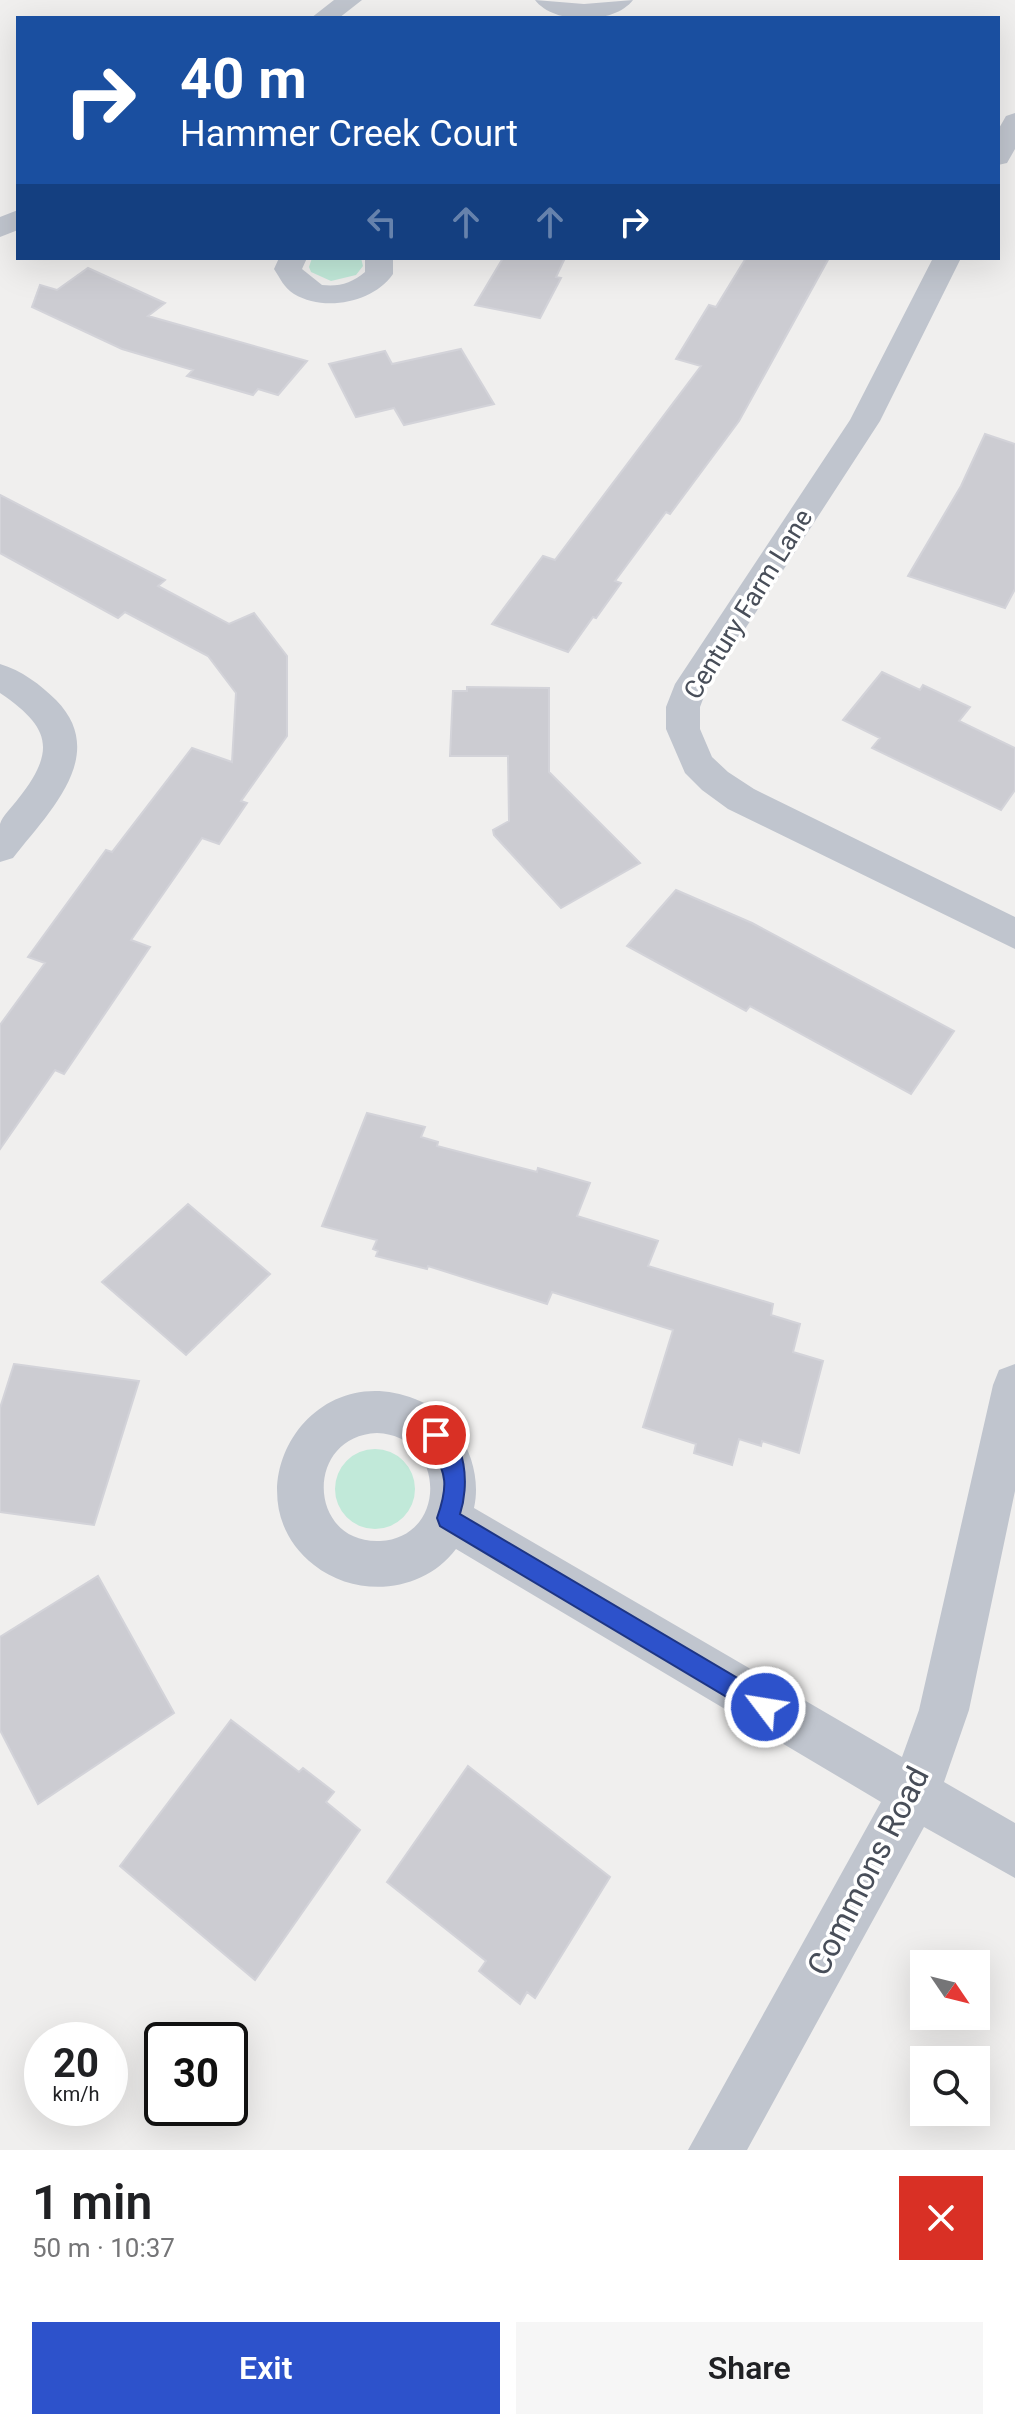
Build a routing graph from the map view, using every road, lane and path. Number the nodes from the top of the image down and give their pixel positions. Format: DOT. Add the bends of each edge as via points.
graph roads {
  1 [pos="350,0"];
  2 [pos="547,0"];
  3 [pos="621,0"];
  4 [pos="326,16"];
  5 [pos="1015,121"];
  6 [pos="1000,153"];
  7 [pos="292,260"];
  8 [pos="379,260"];
  9 [pos="946,260"];
  10 [pos="0,676"];
  11 [pos="0,848"];
  12 [pos="1015,934"];
  13 [pos="1015,1385"];
  14 [pos="448,1518"];
  15 [pos="915,1792"];
  16 [pos="1015,1852"];
  17 [pos="716,2150"];
  1 -- 4 [label="street"];
  2 -- 3 [label="street" via="579,11 604,9"];
  5 -- 6 [label="street"];
  7 -- 8 [label="street" via="288,269 292,279 328,295 372,283 379,274"];
  9 -- 12 [label="street, Century Farm Lane" via="865,421 692,684 683,707 683,729 697,764 741,799"];
  10 -- 11 [label="street" via="47,708 62,731 63,754 51,781"];
  13 -- 15 [label="street, Commons Road" via="944,1710"];
  14 -- 15 [label="street"];
  15 -- 16 [label="street"];
  15 -- 17 [label="street, Commons Road"];
}
